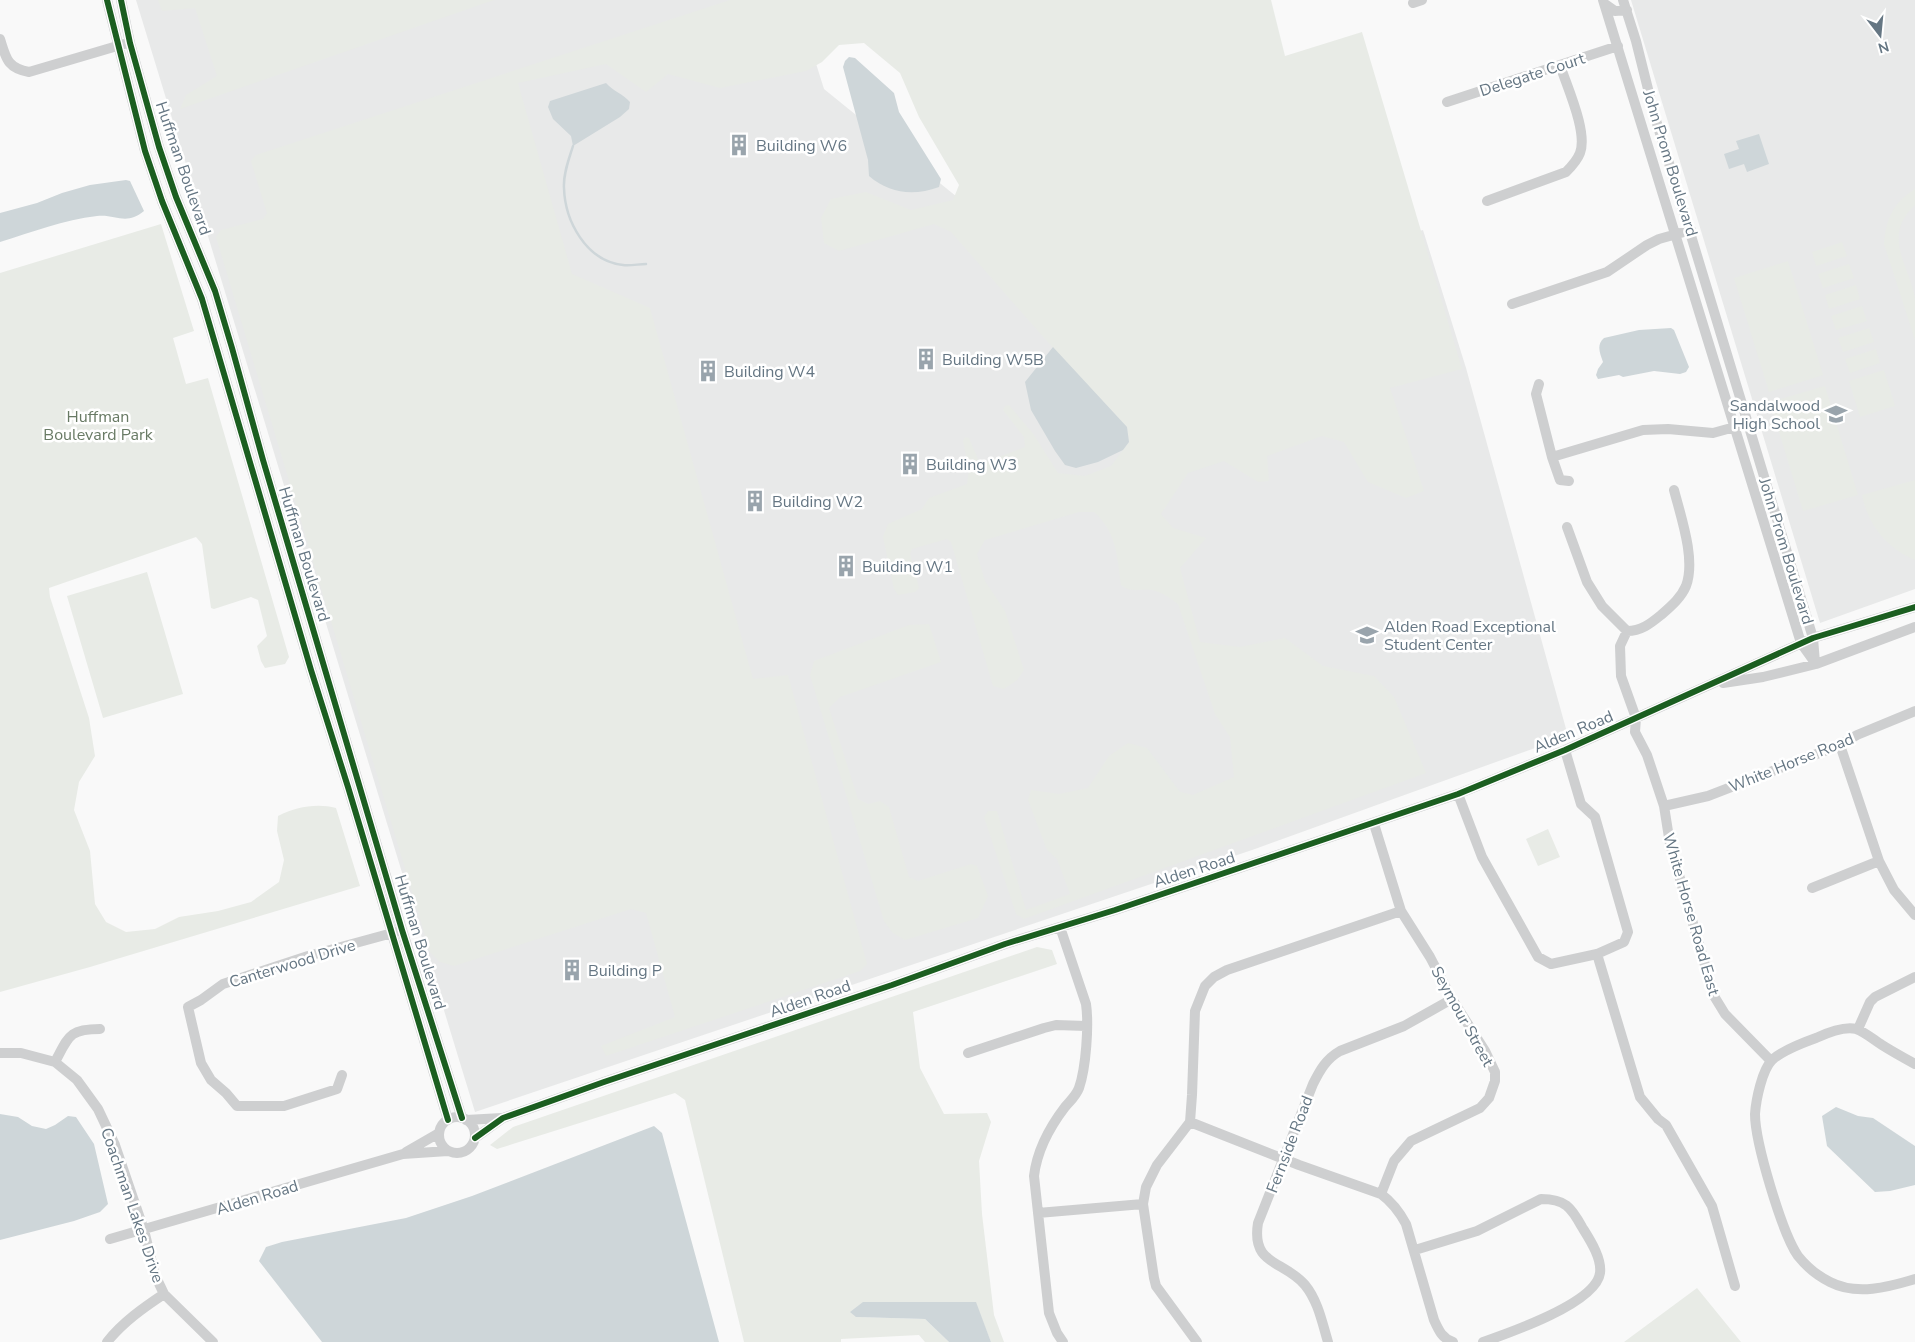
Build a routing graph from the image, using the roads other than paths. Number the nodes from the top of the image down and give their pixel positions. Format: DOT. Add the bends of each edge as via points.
graph roads {
  1 [pos="107,0"];
  2 [pos="121,0"];
  3 [pos="1623,0"];
  4 [pos="1604,2"];
  5 [pos="1627,10"];
  6 [pos="0,39"];
  7 [pos="130,43"];
  8 [pos="118,46"];
  9 [pos="1618,46"];
  10 [pos="1560,65"];
  11 [pos="1447,102"];
  12 [pos="1487,201"];
  13 [pos="1691,230"];
  14 [pos="1675,234"];
  15 [pos="1512,304"];
  16 [pos="1539,384"];
  17 [pos="1749,423"];
  18 [pos="1734,428"];
  19 [pos="1552,457"];
  20 [pos="1569,481"];
  21 [pos="1674,490"];
  22 [pos="1567,527"];
  23 [pos="1915,607"];
  24 [pos="1915,627"];
  25 [pos="1627,631"];
  26 [pos="1813,638"];
  27 [pos="1801,643"];
  28 [pos="1816,664"];
  29 [pos="1713,684"];
  30 [pos="1915,711"];
  31 [pos="1636,718"];
  32 [pos="1840,745"];
  33 [pos="1565,750"];
  34 [pos="1458,794"];
  35 [pos="1664,806"];
  36 [pos="1374,824"];
  37 [pos="1879,861"];
  38 [pos="1812,888"];
  39 [pos="1401,911"];
  40 [pos="1915,915"];
  41 [pos="1060,927"];
  42 [pos="402,930"];
  43 [pos="391,933"];
  44 [pos="1598,954"];
  45 [pos="1915,977"];
  46 [pos="1452,999"];
  47 [pos="1086,1026"];
  48 [pos="100,1029"];
  49 [pos="1858,1030"];
  50 [pos="0,1053"];
  51 [pos="968,1053"];
  52 [pos="1771,1061"];
  53 [pos="55,1062"];
  54 [pos="1915,1064"];
  55 [pos="342,1075"];
  56 [pos="503,1118"];
  57 [pos="464,1119"];
  58 [pos="448,1120"];
  59 [pos="1190,1122"];
  60 [pos="439,1133"];
  61 [pos="475,1138"];
  62 [pos="448,1151"];
  63 [pos="403,1154"];
  64 [pos="1284,1159"];
  65 [pos="1381,1194"];
  66 [pos="1143,1204"];
  67 [pos="1038,1213"];
  68 [pos="144,1230"];
  69 [pos="110,1239"];
  70 [pos="1415,1250"];
  71 [pos="1915,1279"];
  72 [pos="1735,1286"];
  73 [pos="164,1294"];
  74 [pos="107,1342"];
  75 [pos="213,1342"];
  76 [pos="1063,1342"];
  77 [pos="1197,1342"];
  78 [pos="1328,1342"];
  79 [pos="1452,1342"];
  80 [pos="1483,1342"];
  1 -- 8 [label="street, Huffman Boulevard"];
  2 -- 7 [label="street, Huffman Boulevard"];
  3 -- 5 [label="street, John Prom Boulevard"];
  4 -- 5 [label="street" via="1615,11"];
  4 -- 9 [label="street, John Prom Boulevard"];
  5 -- 13 [label="street, John Prom Boulevard" via="1655,116"];
  6 -- 8 [label="street" via="14,68 28,72"];
  7 -- 8 [label="street"];
  7 -- 42 [label="street, Huffman Boulevard" via="159,148 215,292"];
  8 -- 43 [label="street, Huffman Boulevard" via="145,151 202,299"];
  9 -- 10 [label="street, Delegate Court"];
  9 -- 14 [label="street, John Prom Boulevard"];
  10 -- 11 [label="street, Delegate Court"];
  10 -- 12 [label="street" via="1579,122 1580,153 1566,172"];
  13 -- 14 [label="street"];
  13 -- 17 [label="street, John Prom Boulevard"];
  14 -- 15 [label="street" via="1647,245 1608,272"];
  14 -- 18 [label="street, John Prom Boulevard"];
  16 -- 19 [label="street" via="1536,394"];
  17 -- 18 [label="street"];
  17 -- 26 [label="street, John Prom Boulevard"];
  18 -- 19 [label="street" via="1705,433 1643,430"];
  18 -- 27 [label="street, John Prom Boulevard"];
  19 -- 20 [label="street" via="1560,480"];
  21 -- 25 [label="street" via="1690,563 1686,586 1672,605 1644,628"];
  22 -- 25 [label="street" via="1587,582 1602,606"];
  23 -- 26 [label="street, Alden Road"];
  24 -- 28 [label="street, Alden Road"];
  25 -- 31 [label="street, White Horse Road East" via="1620,646 1621,676"];
  26 -- 27 [label="street, Alden Road"];
  26 -- 28 [label="street, John Prom Boulevard"];
  27 -- 28 [label="street, John Prom Boulevard"];
  27 -- 29 [label="street, Alden Road"];
  28 -- 29 [label="street, Alden Road" via="1763,678"];
  29 -- 31 [label="street, Alden Road"];
  30 -- 32 [label="street, White Horse Road" via="1857,734"];
  31 -- 33 [label="street, Alden Road"];
  31 -- 35 [label="street, White Horse Road East" via="1636,732"];
  32 -- 35 [label="street, White Horse Road" via="1708,796"];
  32 -- 37 [label="street"];
  33 -- 34 [label="street, Alden Road"];
  33 -- 44 [label="street" via="1581,804 1594,817 1628,932 1624,942"];
  34 -- 36 [label="street, Alden Road"];
  34 -- 44 [label="street" via="1482,858 1538,957 1551,964"];
  35 -- 52 [label="street, White Horse Road East" via="1670,844 1714,996 1725,1014"];
  36 -- 39 [label="street, Seymour Street"];
  36 -- 41 [label="street, Alden Road"];
  37 -- 38 [label="street"];
  37 -- 40 [label="street" via="1894,890"];
  39 -- 46 [label="street, Seymour Street"];
  39 -- 59 [label="street" via="1214,977 1205,986 1195,1011"];
  41 -- 47 [label="street" via="1086,1004"];
  41 -- 56 [label="street, Alden Road"];
  42 -- 43 [label="street, Canterwood Drive"];
  42 -- 57 [label="street, Huffman Boulevard"];
  43 -- 55 [label="street, Canterwood Drive" via="223,984 188,1007 201,1063 211,1080 237,1106 284,1106 337,1089"];
  43 -- 58 [label="street, Huffman Boulevard"];
  44 -- 72 [label="street" via="1640,1097 1666,1125 1712,1206"];
  45 -- 49 [label="street" via="1875,997"];
  46 -- 64 [label="street, Fernside Road" via="1404,1026 1330,1056 1313,1084"];
  46 -- 65 [label="street, Seymour Street" via="1495,1072 1494,1088 1480,1108 1410,1141 1394,1161"];
  47 -- 51 [label="street" via="1056,1025"];
  47 -- 67 [label="street" via="1079,1088 1046,1135 1036,1162"];
  48 -- 53 [label="street" via="80,1029 67,1039"];
  49 -- 52 [label="street" via="1845,1029 1826,1034 1804,1042"];
  49 -- 54 [label="street"];
  50 -- 53 [label="street, Coachman Lakes Drive" via="21,1053"];
  52 -- 71 [label="street" via="1764,1074 1755,1113 1761,1149 1778,1209 1798,1256 1831,1283 1858,1290"];
  53 -- 68 [label="street, Coachman Lakes Drive" via="77,1080 98,1109 115,1145"];
  56 -- 57 [label="street, Alden Road"];
  56 -- 61 [label="street, Alden Road"];
  57 -- 58 [label="street"];
  57 -- 61 [label="street" via="473,1127"];
  58 -- 60 [label="street"];
  59 -- 64 [label="street"];
  59 -- 66 [label="street" via="1149,1177"];
  60 -- 62 [label="street"];
  60 -- 63 [label="street, Alden Road"];
  61 -- 62 [label="street" via="468,1150"];
  62 -- 63 [label="street, Alden Road"];
  63 -- 68 [label="street, Alden Road"];
  64 -- 65 [label="street"];
  64 -- 78 [label="street, Fernside Road" via="1258,1223 1256,1236 1266,1258 1293,1273 1306,1286 1316,1303"];
  65 -- 70 [label="street" via="1398,1210"];
  66 -- 67 [label="street"];
  66 -- 77 [label="street" via="1156,1286"];
  67 -- 76 [label="street" via="1049,1313"];
  68 -- 69 [label="street, Alden Road"];
  68 -- 73 [label="street, Coachman Lakes Drive" via="155,1275"];
  70 -- 79 [label="street" via="1434,1320 1440,1334"];
  70 -- 80 [label="street" via="1477,1231 1541,1200 1563,1202 1575,1215 1598,1260 1600,1274 1591,1290 1547,1316"];
  73 -- 74 [label="street" via="139,1310"];
  73 -- 75 [label="street, Coachman Lakes Drive"];
}
